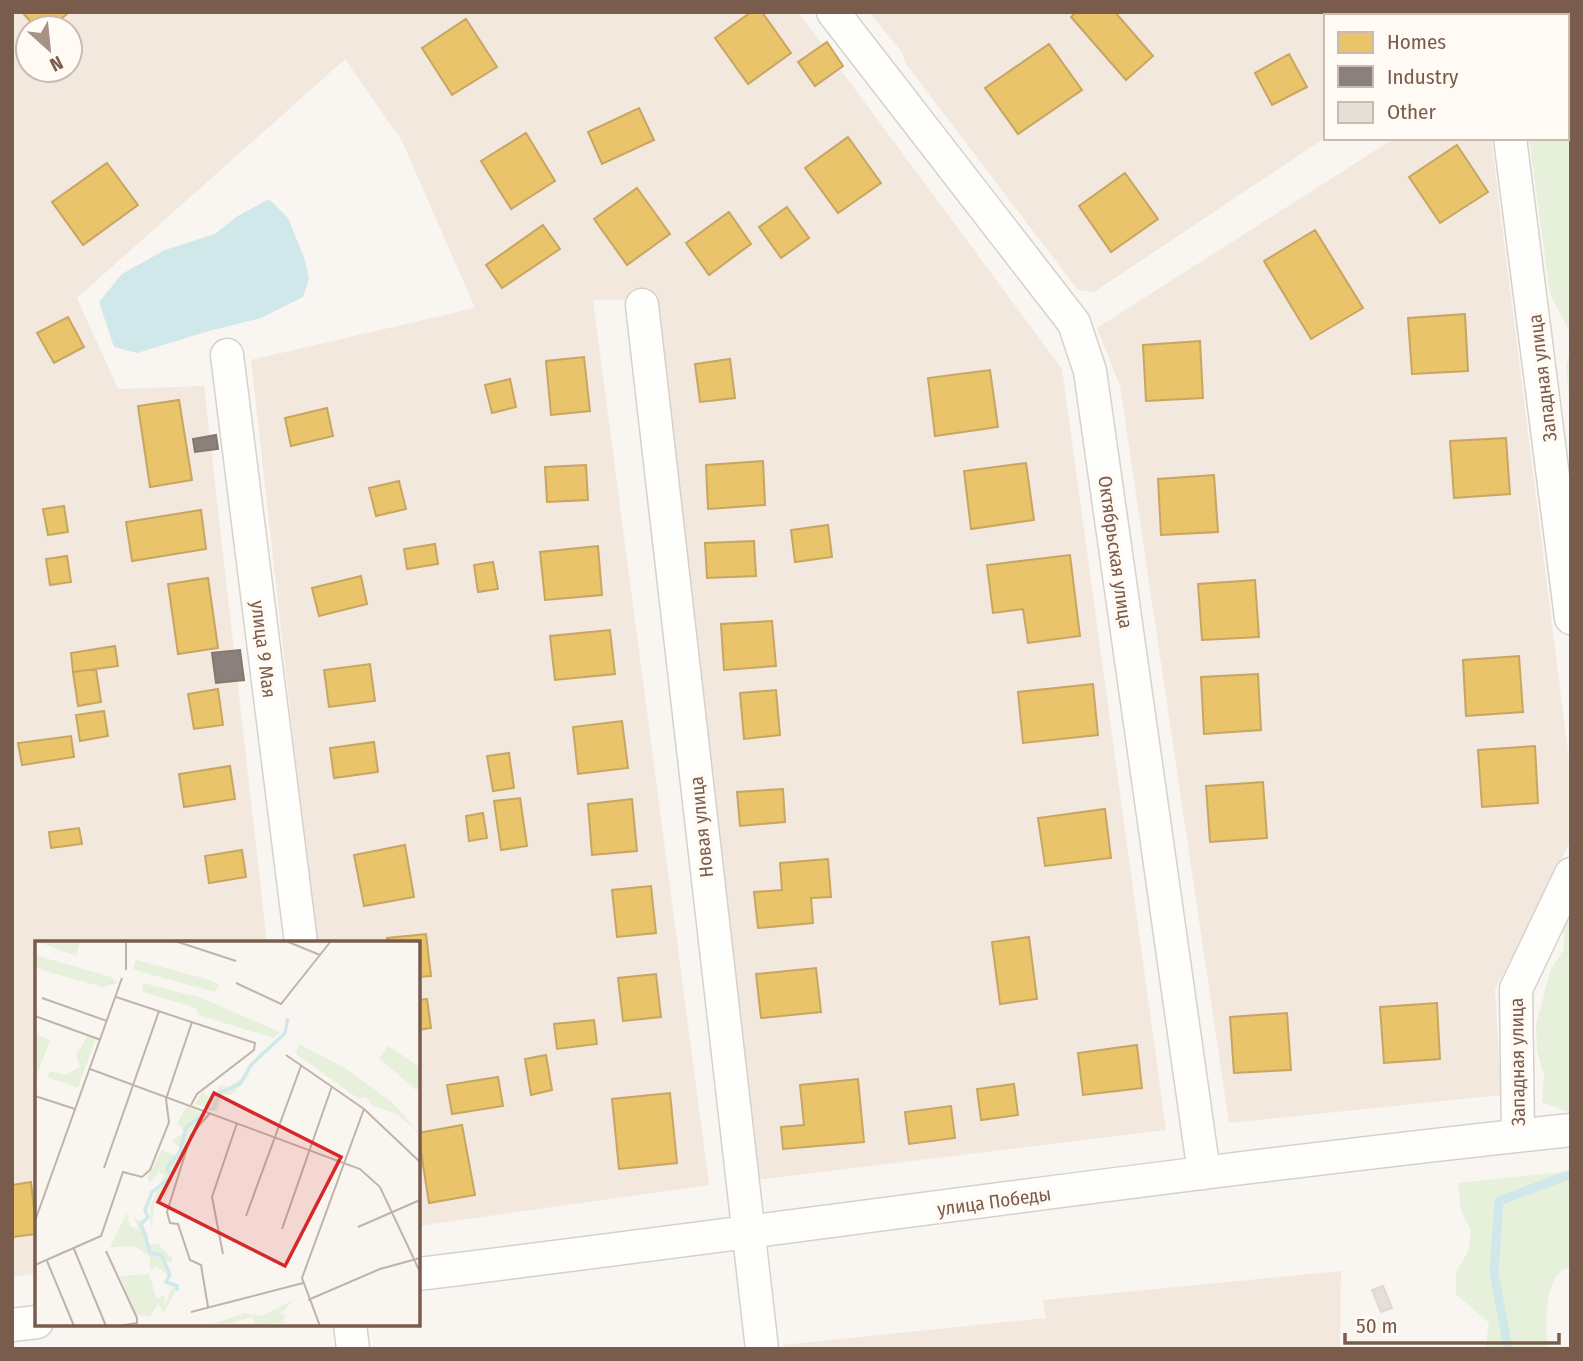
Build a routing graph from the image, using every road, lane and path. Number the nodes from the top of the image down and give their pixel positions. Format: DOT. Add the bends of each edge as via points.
graph roads {
  1 [pos="833,12"];
  2 [pos="1510,140"];
  3 [pos="642,305"];
  4 [pos="227,355"];
  5 [pos="1571,618"];
  6 [pos="1571,874"];
  7 [pos="301,941"];
  8 [pos="1571,1130"];
  9 [pos="1518,1136"];
  10 [pos="1204,1173"];
  11 [pos="748,1234"];
  12 [pos="420,1274"];
  13 [pos="35,1322"];
  14 [pos="12,1325"];
  15 [pos="350,1326"];
  16 [pos="354,1349"];
  17 [pos="762,1349"];
  1 -- 10 [label="street, Октябрьская улица" via="1074,323 1090,371"];
  2 -- 5 [label="street, Западная улица"];
  3 -- 11 [label="street, Новая улица"];
  4 -- 7 [label="street, улица 9 Мая"];
  6 -- 9 [label="street, Западная улица" via="1516,989"];
  8 -- 9 [label="street, улица Победы"];
  9 -- 10 [label="street, улица Победы"];
  10 -- 11 [label="street, улица Победы"];
  11 -- 12 [label="street, улица Победы"];
  11 -- 17 [label="street, Новая улица"];
  13 -- 14 [label="street"];
  15 -- 16 [label="street"];
}
